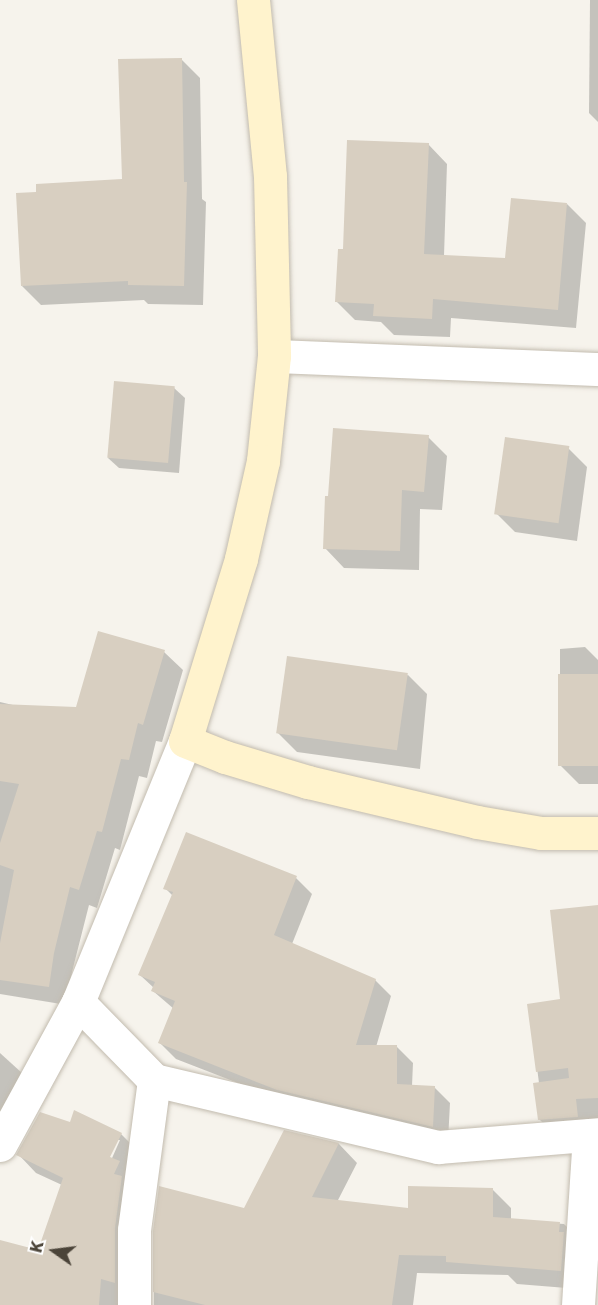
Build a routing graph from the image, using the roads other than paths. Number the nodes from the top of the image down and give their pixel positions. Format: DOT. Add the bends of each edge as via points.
graph roads {
  1 [pos="253,0"];
  2 [pos="274,356"];
  3 [pos="598,369"];
  4 [pos="185,741"];
  5 [pos="598,833"];
  6 [pos="78,1002"];
  7 [pos="154,1080"];
  8 [pos="593,1135"];
  9 [pos="0,1146"];
  10 [pos="134,1305"];
  11 [pos="578,1305"];
  1 -- 2 [label="street" via="270,176"];
  2 -- 3 [label="street"];
  2 -- 4 [label="street" via="263,461 241,560"];
  4 -- 5 [label="street" via="308,783 477,822 541,833"];
  4 -- 6 [label="street"];
  6 -- 7 [label="street"];
  6 -- 9 [label="street"];
  7 -- 8 [label="street" via="438,1147"];
  7 -- 10 [label="street" via="134,1230"];
  8 -- 11 [label="street"];
}
